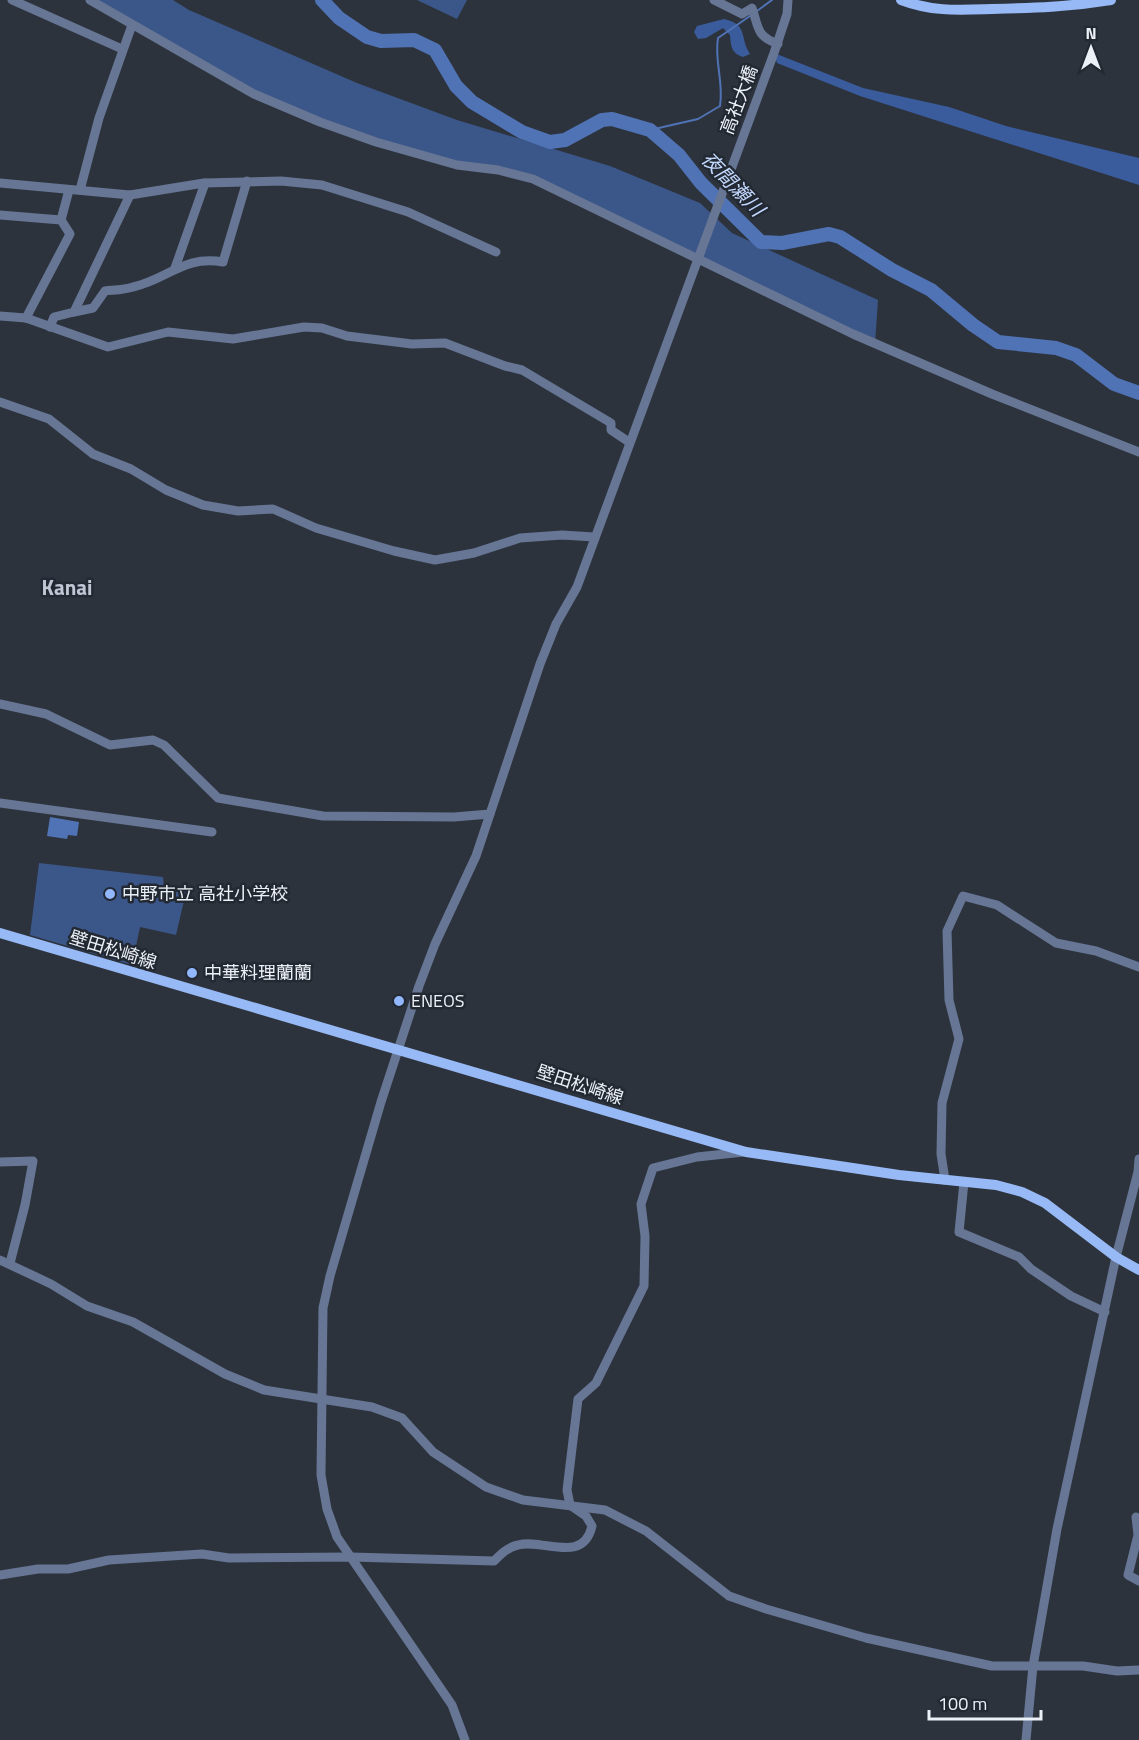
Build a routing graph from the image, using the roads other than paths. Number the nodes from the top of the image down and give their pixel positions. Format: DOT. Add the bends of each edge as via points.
graph roads {
  1 [pos="12,0"];
  2 [pos="90,0"];
  3 [pos="714,0"];
  4 [pos="788,0"];
  5 [pos="901,0"];
  6 [pos="1111,0"];
  7 [pos="1067,3"];
  8 [pos="132,25"];
  9 [pos="778,44"];
  10 [pos="122,49"];
  11 [pos="247,181"];
  12 [pos="0,183"];
  13 [pos="205,183"];
  14 [pos="75,190"];
  15 [pos="130,195"];
  16 [pos="0,215"];
  17 [pos="61,220"];
  18 [pos="496,252"];
  19 [pos="696,258"];
  20 [pos="175,268"];
  21 [pos="75,312"];
  22 [pos="0,316"];
  23 [pos="26,318"];
  24 [pos="50,327"];
  25 [pos="0,402"];
  26 [pos="629,441"];
  27 [pos="1139,452"];
  28 [pos="594,537"];
  29 [pos="0,704"];
  30 [pos="0,803"];
  31 [pos="490,814"];
  32 [pos="212,832"];
  33 [pos="0,933"];
  34 [pos="1139,967"];
  35 [pos="398,1049"];
  36 [pos="746,1152"];
  37 [pos="1139,1159"];
  38 [pos="0,1162"];
  39 [pos="945,1180"];
  40 [pos="964,1182"];
  41 [pos="1135,1203"];
  42 [pos="1116,1257"];
  43 [pos="5,1262"];
  44 [pos="1139,1270"];
  45 [pos="1105,1312"];
  46 [pos="321,1399"];
  47 [pos="570,1505"];
  48 [pos="1136,1516"];
  49 [pos="351,1557"];
  50 [pos="0,1575"];
  51 [pos="1139,1581"];
  52 [pos="1033,1666"];
  53 [pos="1139,1670"];
  54 [pos="465,1740"];
  55 [pos="1026,1740"];
  1 -- 10 [label="street"];
  2 -- 8 [label="street"];
  3 -- 9 [label="street" via="742,14 754,13 764,39"];
  4 -- 9 [label="street, 高社大橋"];
  5 -- 7 [label="main road" via="960,12"];
  6 -- 7 [label="main road"];
  8 -- 10 [label="street"];
  8 -- 19 [label="street" via="254,93 320,122 457,165 533,179"];
  9 -- 19 [label="street, 高社大橋"];
  10 -- 14 [label="street"];
  11 -- 13 [label="street"];
  11 -- 18 [label="street" via="322,184 408,212"];
  11 -- 20 [label="street" via="223,262 205,259"];
  12 -- 14 [label="street"];
  13 -- 15 [label="street"];
  13 -- 20 [label="street"];
  14 -- 15 [label="street"];
  14 -- 17 [label="street"];
  15 -- 21 [label="street"];
  16 -- 17 [label="street"];
  17 -- 23 [label="street" via="70,234"];
  19 -- 26 [label="street, 高社大橋"];
  19 -- 27 [label="street" via="853,334"];
  20 -- 21 [label="street" via="135,287 105,291 93,308"];
  21 -- 24 [label="street" via="54,317"];
  22 -- 23 [label="street"];
  23 -- 24 [label="street"];
  24 -- 26 [label="street" via="108,347 168,333 233,339 304,327 390,341 445,343 542,380 611,423 611,430"];
  25 -- 28 [label="street" via="49,419 93,454 203,505 238,511 273,509 316,528 404,554 435,560 520,538"];
  26 -- 28 [label="street, 高社大橋"];
  28 -- 31 [label="street, 高社大橋" via="577,587 540,663"];
  29 -- 31 [label="street" via="46,714 110,745 153,740 164,745 218,798 323,816"];
  30 -- 32 [label="street"];
  31 -- 35 [label="street, 高社大橋" via="461,894 435,944"];
  33 -- 35 [label="main road, 壁田松崎線"];
  34 -- 39 [label="street" via="1096,951 1056,943 998,905 963,896 947,931 949,1000 959,1039 942,1103"];
  35 -- 36 [label="main road, 壁田松崎線"];
  35 -- 46 [label="street, 高社大橋" via="323,1308"];
  36 -- 39 [label="main road, 壁田松崎線"];
  36 -- 47 [label="street" via="697,1157 653,1168 641,1203 644,1286 596,1383 578,1399 567,1490"];
  37 -- 41 [label="street"];
  38 -- 43 [label="street" via="33,1161 26,1205"];
  39 -- 40 [label="main road, 壁田松崎線"];
  40 -- 42 [label="main road, 壁田松崎線" via="996,1185 1045,1203"];
  40 -- 45 [label="street" via="959,1232 1020,1257 1071,1296"];
  41 -- 42 [label="street"];
  42 -- 44 [label="main road, 壁田松崎線"];
  42 -- 45 [label="street"];
  43 -- 46 [label="street" via="87,1306 133,1322 225,1374 264,1390"];
  45 -- 52 [label="street" via="1057,1529"];
  46 -- 47 [label="street" via="372,1407 402,1418 433,1452 486,1487 523,1500"];
  46 -- 49 [label="street, 高社大橋" via="321,1475 325,1497 337,1537"];
  47 -- 49 [label="street" via="586,1516 592,1526 589,1538 580,1546 520,1544 494,1561"];
  47 -- 52 [label="street" via="605,1510 646,1531 729,1596 766,1610 915,1651 992,1666"];
  48 -- 51 [label="street" via="1138,1534 1128,1575"];
  49 -- 50 [label="street" via="229,1558 202,1554 109,1560 68,1569"];
  49 -- 54 [label="street, 高社大橋" via="452,1705"];
  52 -- 53 [label="street"];
  52 -- 55 [label="street"];
}
